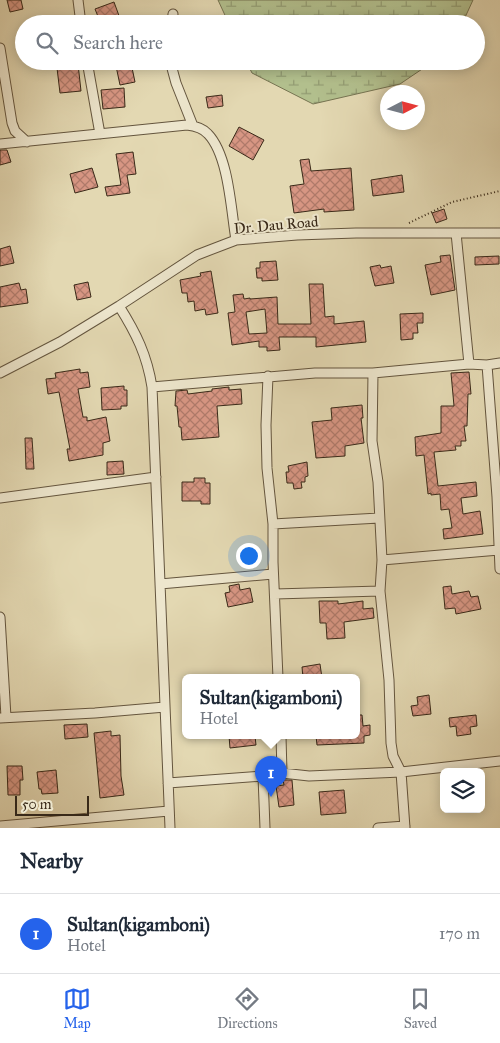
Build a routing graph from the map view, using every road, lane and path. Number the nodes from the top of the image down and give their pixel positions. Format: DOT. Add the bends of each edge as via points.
graph roads {
  1 [pos="78,0"];
  2 [pos="80,15"];
  3 [pos="0,48"];
  4 [pos="88,70"];
  5 [pos="172,70"];
  6 [pos="193,126"];
  7 [pos="100,134"];
  8 [pos="27,142"];
  9 [pos="0,144"];
  10 [pos="500,191"];
  11 [pos="407,224"];
  12 [pos="500,232"];
  13 [pos="456,233"];
  14 [pos="236,240"];
  15 [pos="119,306"];
  16 [pos="500,363"];
  17 [pos="469,364"];
  18 [pos="487,365"];
  19 [pos="0,373"];
  20 [pos="373,374"];
  21 [pos="268,376"];
  22 [pos="152,387"];
  23 [pos="156,477"];
  24 [pos="0,498"];
  25 [pos="379,518"];
  26 [pos="273,524"];
  27 [pos="499,550"];
  28 [pos="382,560"];
  29 [pos="500,569"];
  30 [pos="274,574"];
  31 [pos="160,584"];
  32 [pos="380,591"];
  33 [pos="275,594"];
  34 [pos="0,617"];
  35 [pos="278,674"];
  36 [pos="165,707"];
  37 [pos="3,718"];
  38 [pos="281,739"];
  39 [pos="500,761"];
  40 [pos="400,772"];
  41 [pos="282,773"];
  42 [pos="262,776"];
  43 [pos="168,782"];
  44 [pos="169,811"];
  45 [pos="0,826"];
  46 [pos="405,827"];
  47 [pos="170,828"];
  48 [pos="265,828"];
  49 [pos="378,828"];
  1 -- 2 [label="street"];
  3 -- 8 [label="street" via="12,123 15,131"];
  4 -- 7 [label="street"];
  5 -- 6 [label="street"];
  6 -- 7 [label="street"];
  6 -- 14 [label="street" via="208,134 223,162"];
  7 -- 8 [label="street"];
  8 -- 9 [label="street"];
  10 -- 11 [label="path" via="452,202"];
  12 -- 13 [label="street, Dr. Dau Road"];
  13 -- 14 [label="street, Dr. Dau Road" via="356,233"];
  13 -- 17 [label="street"];
  14 -- 15 [label="street, Dr. Dau Road" via="197,255"];
  15 -- 19 [label="street, Dr. Dau Road"];
  15 -- 22 [label="street" via="144,350"];
  16 -- 18 [label="street"];
  17 -- 18 [label="street"];
  17 -- 20 [label="street"];
  18 -- 27 [label="street"];
  20 -- 21 [label="street"];
  20 -- 25 [label="street" via="372,441"];
  21 -- 22 [label="street"];
  21 -- 26 [label="street" via="267,468"];
  22 -- 23 [label="street"];
  23 -- 24 [label="street"];
  23 -- 31 [label="street"];
  25 -- 26 [label="street"];
  25 -- 28 [label="street"];
  26 -- 30 [label="street"];
  27 -- 28 [label="street"];
  27 -- 29 [label="street"];
  28 -- 32 [label="street"];
  30 -- 31 [label="street"];
  30 -- 33 [label="street"];
  31 -- 36 [label="street"];
  32 -- 33 [label="street"];
  32 -- 40 [label="street" via="389,680 391,743"];
  33 -- 35 [label="street"];
  34 -- 37 [label="street"];
  36 -- 37 [label="street"];
  36 -- 43 [label="street"];
  38 -- 41 [label="street"];
  39 -- 40 [label="street"];
  40 -- 41 [label="street" via="308,776"];
  40 -- 46 [label="street"];
  41 -- 42 [label="street"];
  42 -- 43 [label="street"];
  42 -- 48 [label="street"];
  43 -- 44 [label="street"];
  44 -- 45 [label="street"];
  44 -- 47 [label="street"];
  46 -- 49 [label="street"];
}
